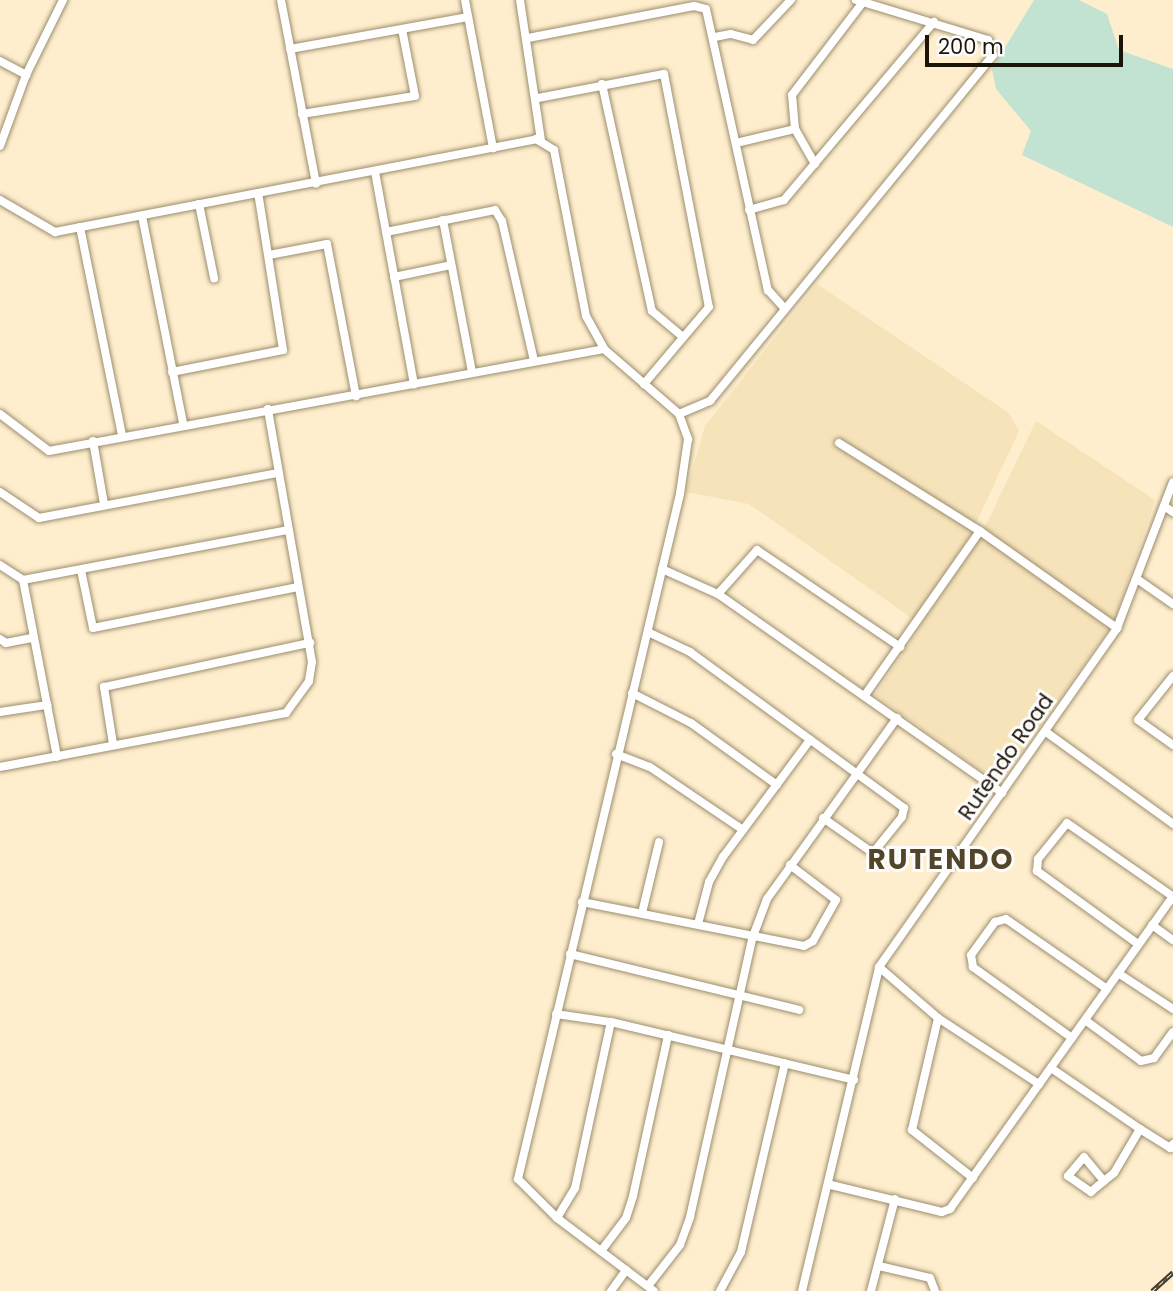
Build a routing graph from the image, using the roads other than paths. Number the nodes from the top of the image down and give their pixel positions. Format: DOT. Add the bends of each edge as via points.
graph roads {
  1 [pos="63,0"];
  2 [pos="281,0"];
  3 [pos="465,0"];
  4 [pos="520,0"];
  5 [pos="791,0"];
  6 [pos="859,1"];
  7 [pos="468,17"];
  8 [pos="934,22"];
  9 [pos="402,29"];
  10 [pos="715,37"];
  11 [pos="528,38"];
  12 [pos="290,49"];
  13 [pos="0,61"];
  14 [pos="26,75"];
  15 [pos="602,84"];
  16 [pos="538,98"];
  17 [pos="302,114"];
  18 [pos="795,129"];
  19 [pos="541,141"];
  20 [pos="736,143"];
  21 [pos="0,146"];
  22 [pos="493,148"];
  23 [pos="815,164"];
  24 [pos="375,172"];
  25 [pos="316,184"];
  26 [pos="258,193"];
  27 [pos="0,200"];
  28 [pos="199,204"];
  29 [pos="749,210"];
  30 [pos="142,216"];
  31 [pos="443,220"];
  32 [pos="80,227"];
  33 [pos="386,232"];
  34 [pos="269,255"];
  35 [pos="450,265"];
  36 [pos="394,277"];
  37 [pos="214,278"];
  38 [pos="785,309"];
  39 [pos="683,337"];
  40 [pos="604,349"];
  41 [pos="534,361"];
  42 [pos="172,372"];
  43 [pos="472,372"];
  44 [pos="414,384"];
  45 [pos="644,384"];
  46 [pos="356,396"];
  47 [pos="268,409"];
  48 [pos="0,414"];
  49 [pos="679,414"];
  50 [pos="183,424"];
  51 [pos="122,435"];
  52 [pos="93,441"];
  53 [pos="839,443"];
  54 [pos="277,472"];
  55 [pos="1173,482"];
  56 [pos="0,492"];
  57 [pos="104,504"];
  58 [pos="1164,506"];
  59 [pos="1173,512"];
  60 [pos="287,530"];
  61 [pos="980,531"];
  62 [pos="0,565"];
  63 [pos="662,569"];
  64 [pos="81,570"];
  65 [pos="1137,579"];
  66 [pos="23,580"];
  67 [pos="298,587"];
  68 [pos="718,594"];
  69 [pos="1173,604"];
  70 [pos="1117,628"];
  71 [pos="648,632"];
  72 [pos="32,638"];
  73 [pos="0,639"];
  74 [pos="310,643"];
  75 [pos="900,647"];
  76 [pos="1173,676"];
  77 [pos="632,693"];
  78 [pos="865,695"];
  79 [pos="47,705"];
  80 [pos="0,712"];
  81 [pos="897,718"];
  82 [pos="1046,732"];
  83 [pos="810,740"];
  84 [pos="113,744"];
  85 [pos="1173,745"];
  86 [pos="617,754"];
  87 [pos="57,757"];
  88 [pos="0,767"];
  89 [pos="857,771"];
  90 [pos="777,785"];
  91 [pos="1002,793"];
  92 [pos="823,818"];
  93 [pos="1173,824"];
  94 [pos="743,830"];
  95 [pos="659,842"];
  96 [pos="790,865"];
  97 [pos="1173,896"];
  98 [pos="582,901"];
  99 [pos="642,913"];
  100 [pos="698,924"];
  101 [pos="1152,925"];
  102 [pos="752,939"];
  103 [pos="1173,940"];
  104 [pos="1139,944"];
  105 [pos="570,954"];
  106 [pos="878,967"];
  107 [pos="1118,973"];
  108 [pos="1107,989"];
  109 [pos="741,993"];
  110 [pos="1173,1009"];
  111 [pos="799,1010"];
  112 [pos="556,1014"];
  113 [pos="938,1018"];
  114 [pos="1085,1020"];
  115 [pos="611,1022"];
  116 [pos="1173,1032"];
  117 [pos="668,1035"];
  118 [pos="1072,1038"];
  119 [pos="727,1048"];
  120 [pos="785,1063"];
  121 [pos="1051,1069"];
  122 [pos="854,1080"];
  123 [pos="1039,1084"];
  124 [pos="1140,1129"];
  125 [pos="1173,1144"];
  126 [pos="973,1178"];
  127 [pos="1104,1181"];
  128 [pos="831,1185"];
  129 [pos="895,1199"];
  130 [pos="557,1218"];
  131 [pos="601,1251"];
  132 [pos="879,1266"];
  133 [pos="626,1270"];
  134 [pos="651,1289"];
  135 [pos="611,1291"];
  136 [pos="720,1291"];
  137 [pos="802,1291"];
  138 [pos="872,1291"];
  139 [pos="934,1291"];
  1 -- 14 [label="street"];
  2 -- 12 [label="street"];
  3 -- 7 [label="street"];
  4 -- 11 [label="street"];
  5 -- 10 [label="street" via="753,40 731,34"];
  6 -- 8 [label="street"];
  6 -- 18 [label="street" via="792,95"];
  7 -- 9 [label="street"];
  7 -- 22 [label="street"];
  8 -- 23 [label="street"];
  8 -- 38 [label="street" via="988,40 993,55"];
  9 -- 12 [label="street"];
  9 -- 17 [label="street" via="415,96"];
  10 -- 11 [label="street" via="706,9 694,6"];
  10 -- 20 [label="street"];
  11 -- 16 [label="street"];
  12 -- 17 [label="street"];
  13 -- 14 [label="street"];
  14 -- 21 [label="street"];
  15 -- 16 [label="street"];
  15 -- 39 [label="street" via="652,310"];
  15 -- 39 [label="street" via="664,74 709,307"];
  16 -- 19 [label="street"];
  17 -- 25 [label="street"];
  18 -- 20 [label="street"];
  18 -- 23 [label="street"];
  19 -- 22 [label="street"];
  19 -- 40 [label="street" via="554,150 586,316"];
  20 -- 29 [label="street"];
  22 -- 24 [label="street"];
  23 -- 29 [label="street" via="784,200"];
  24 -- 25 [label="street"];
  24 -- 33 [label="street"];
  25 -- 26 [label="street"];
  26 -- 28 [label="street"];
  26 -- 34 [label="street"];
  27 -- 32 [label="street" via="44,229 55,232"];
  28 -- 30 [label="street"];
  28 -- 37 [label="street"];
  29 -- 38 [label="street" via="768,290"];
  30 -- 32 [label="street"];
  30 -- 42 [label="street"];
  31 -- 33 [label="street"];
  31 -- 35 [label="street"];
  31 -- 41 [label="street" via="495,210 502,221"];
  32 -- 51 [label="street"];
  33 -- 36 [label="street"];
  34 -- 42 [label="street" via="283,350"];
  34 -- 46 [label="street" via="327,244"];
  35 -- 36 [label="street"];
  35 -- 43 [label="street"];
  36 -- 44 [label="street"];
  38 -- 49 [label="street" via="710,401"];
  39 -- 45 [label="street"];
  40 -- 41 [label="street"];
  40 -- 45 [label="street"];
  41 -- 43 [label="street"];
  42 -- 50 [label="street"];
  43 -- 44 [label="street"];
  44 -- 46 [label="street"];
  45 -- 49 [label="street"];
  46 -- 47 [label="street"];
  47 -- 50 [label="street"];
  47 -- 54 [label="street"];
  48 -- 52 [label="street" via="49,451"];
  49 -- 63 [label="street" via="688,439"];
  50 -- 51 [label="street"];
  51 -- 52 [label="street"];
  52 -- 57 [label="street"];
  53 -- 61 [label="street"];
  54 -- 57 [label="street"];
  54 -- 60 [label="street"];
  55 -- 58 [label="street, Rutendo Road"];
  56 -- 57 [label="street" via="39,518"];
  58 -- 59 [label="street"];
  58 -- 65 [label="street, Rutendo Road"];
  60 -- 64 [label="street"];
  60 -- 67 [label="street"];
  61 -- 70 [label="street"];
  61 -- 75 [label="street"];
  62 -- 66 [label="street"];
  63 -- 68 [label="street"];
  63 -- 71 [label="street"];
  64 -- 66 [label="street"];
  64 -- 67 [label="street" via="93,628"];
  65 -- 69 [label="street"];
  65 -- 70 [label="street, Rutendo Road"];
  66 -- 72 [label="street"];
  67 -- 74 [label="street"];
  68 -- 75 [label="street" via="757,550"];
  68 -- 78 [label="street"];
  70 -- 82 [label="street, Rutendo Road"];
  71 -- 77 [label="street"];
  71 -- 83 [label="street" via="690,652"];
  72 -- 73 [label="street" via="6,643"];
  72 -- 79 [label="street"];
  74 -- 84 [label="street" via="309,681 286,713"];
  74 -- 84 [label="street" via="104,687"];
  75 -- 78 [label="street"];
  76 -- 85 [label="street" via="1138,720"];
  77 -- 86 [label="street"];
  77 -- 90 [label="street" via="681,717"];
  78 -- 81 [label="street"];
  79 -- 80 [label="street"];
  79 -- 87 [label="street"];
  81 -- 89 [label="street"];
  81 -- 91 [label="street"];
  82 -- 91 [label="street, Rutendo Road"];
  82 -- 93 [label="street"];
  83 -- 89 [label="street"];
  83 -- 90 [label="street"];
  84 -- 87 [label="street"];
  86 -- 94 [label="street" via="650,767"];
  86 -- 98 [label="street"];
  87 -- 88 [label="street"];
  89 -- 92 [label="street"];
  89 -- 92 [label="street" via="900,802 902,817 873,853"];
  90 -- 94 [label="street"];
  91 -- 106 [label="street, Rutendo Road"];
  92 -- 96 [label="street"];
  94 -- 100 [label="street" via="709,882"];
  95 -- 99 [label="street"];
  96 -- 102 [label="street" via="766,899"];
  96 -- 102 [label="street" via="832,896 836,906 804,946"];
  97 -- 101 [label="street"];
  97 -- 104 [label="street" via="1072,825 1062,826 1038,859 1037,871"];
  98 -- 99 [label="street"];
  98 -- 105 [label="street"];
  99 -- 100 [label="street"];
  100 -- 102 [label="street"];
  101 -- 103 [label="street"];
  101 -- 104 [label="street"];
  102 -- 109 [label="street"];
  104 -- 107 [label="street"];
  105 -- 109 [label="street"];
  105 -- 112 [label="street"];
  106 -- 113 [label="street"];
  106 -- 122 [label="street, Rutendo Road"];
  107 -- 108 [label="street"];
  107 -- 110 [label="street"];
  108 -- 114 [label="street"];
  108 -- 118 [label="street" via="1006,919 995,922 971,955 973,967"];
  109 -- 111 [label="street"];
  109 -- 119 [label="street"];
  112 -- 115 [label="street"];
  112 -- 130 [label="street" via="518,1179"];
  113 -- 123 [label="street"];
  113 -- 126 [label="street" via="912,1130"];
  114 -- 116 [label="street" via="1141,1061 1154,1058"];
  114 -- 118 [label="street"];
  115 -- 117 [label="street"];
  115 -- 130 [label="street" via="575,1188"];
  117 -- 119 [label="street"];
  117 -- 131 [label="street" via="633,1196 626,1218"];
  118 -- 121 [label="street"];
  119 -- 120 [label="street"];
  119 -- 134 [label="street" via="690,1217 680,1245"];
  120 -- 122 [label="street"];
  120 -- 136 [label="street" via="741,1252"];
  121 -- 123 [label="street"];
  121 -- 124 [label="street"];
  122 -- 128 [label="street, Rutendo Road"];
  123 -- 126 [label="street"];
  124 -- 125 [label="street" via="1170,1148"];
  124 -- 127 [label="street"];
  126 -- 129 [label="street" via="950,1209 942,1212"];
  127 -- 127 [label="street" via="1084,1157 1068,1176 1091,1192"];
  128 -- 129 [label="street"];
  128 -- 137 [label="street, Rutendo Road"];
  129 -- 132 [label="street"];
  130 -- 131 [label="street"];
  131 -- 133 [label="street"];
  132 -- 138 [label="street"];
  132 -- 139 [label="street" via="930,1278"];
  133 -- 134 [label="street"];
  133 -- 135 [label="street"];
}
